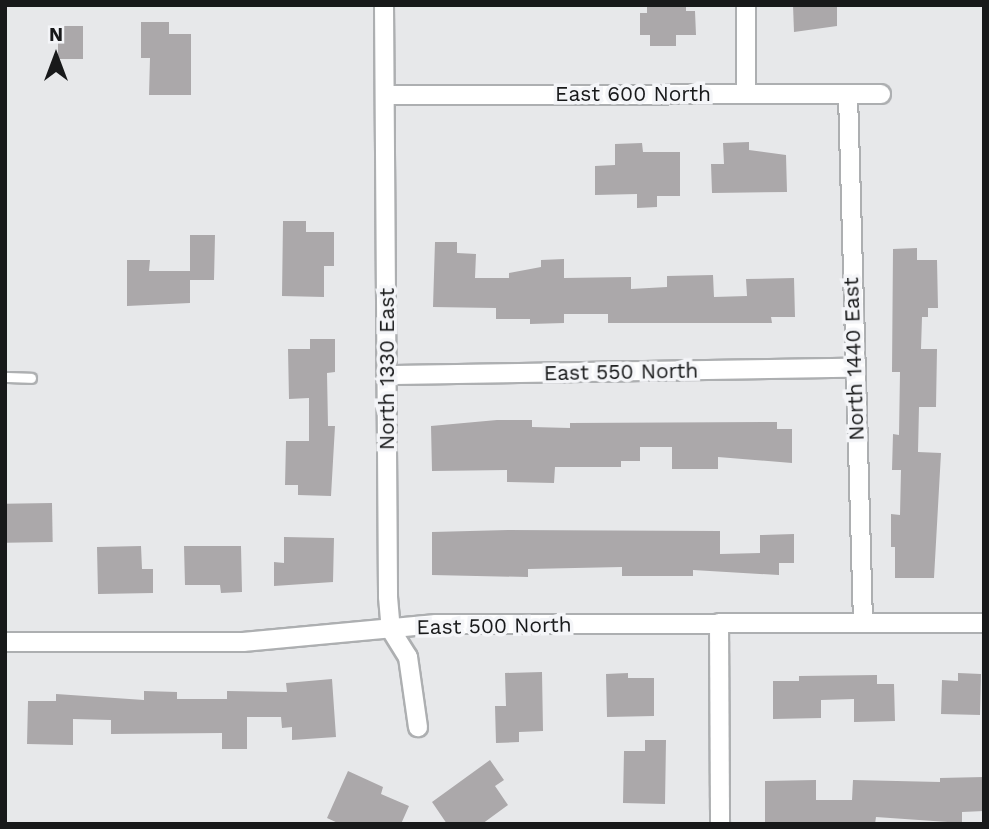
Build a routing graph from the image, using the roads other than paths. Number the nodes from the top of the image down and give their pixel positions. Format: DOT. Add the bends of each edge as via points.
graph roads {
  1 [pos="384,5"];
  2 [pos="746,5"];
  3 [pos="746,94"];
  4 [pos="881,94"];
  5 [pos="385,95"];
  6 [pos="848,95"];
  7 [pos="854,368"];
  8 [pos="388,375"];
  9 [pos="5,377"];
  10 [pos="31,378"];
  11 [pos="863,622"];
  12 [pos="719,623"];
  13 [pos="984,623"];
  14 [pos="391,630"];
  15 [pos="5,642"];
  16 [pos="418,727"];
  17 [pos="720,824"];
  1 -- 5 [label="street, North 1330 East"];
  2 -- 3 [label="street"];
  3 -- 5 [label="street, East 600 North"];
  3 -- 6 [label="street, East 600 North"];
  4 -- 6 [label="street, East 600 North"];
  5 -- 8 [label="street, North 1330 East"];
  6 -- 7 [label="street, North 1440 East"];
  7 -- 8 [label="street, East 550 North"];
  7 -- 11 [label="street, North 1440 East"];
  8 -- 14 [label="street, North 1330 East"];
  9 -- 10 [label="lane"];
  11 -- 12 [label="street, East 500 North"];
  11 -- 13 [label="street, East 500 North"];
  12 -- 14 [label="street, East 500 North" via="436,624"];
  12 -- 17 [label="street"];
  14 -- 15 [label="street, East 500 North" via="243,642"];
  14 -- 16 [label="street, North 1330 East" via="408,657"];
}
